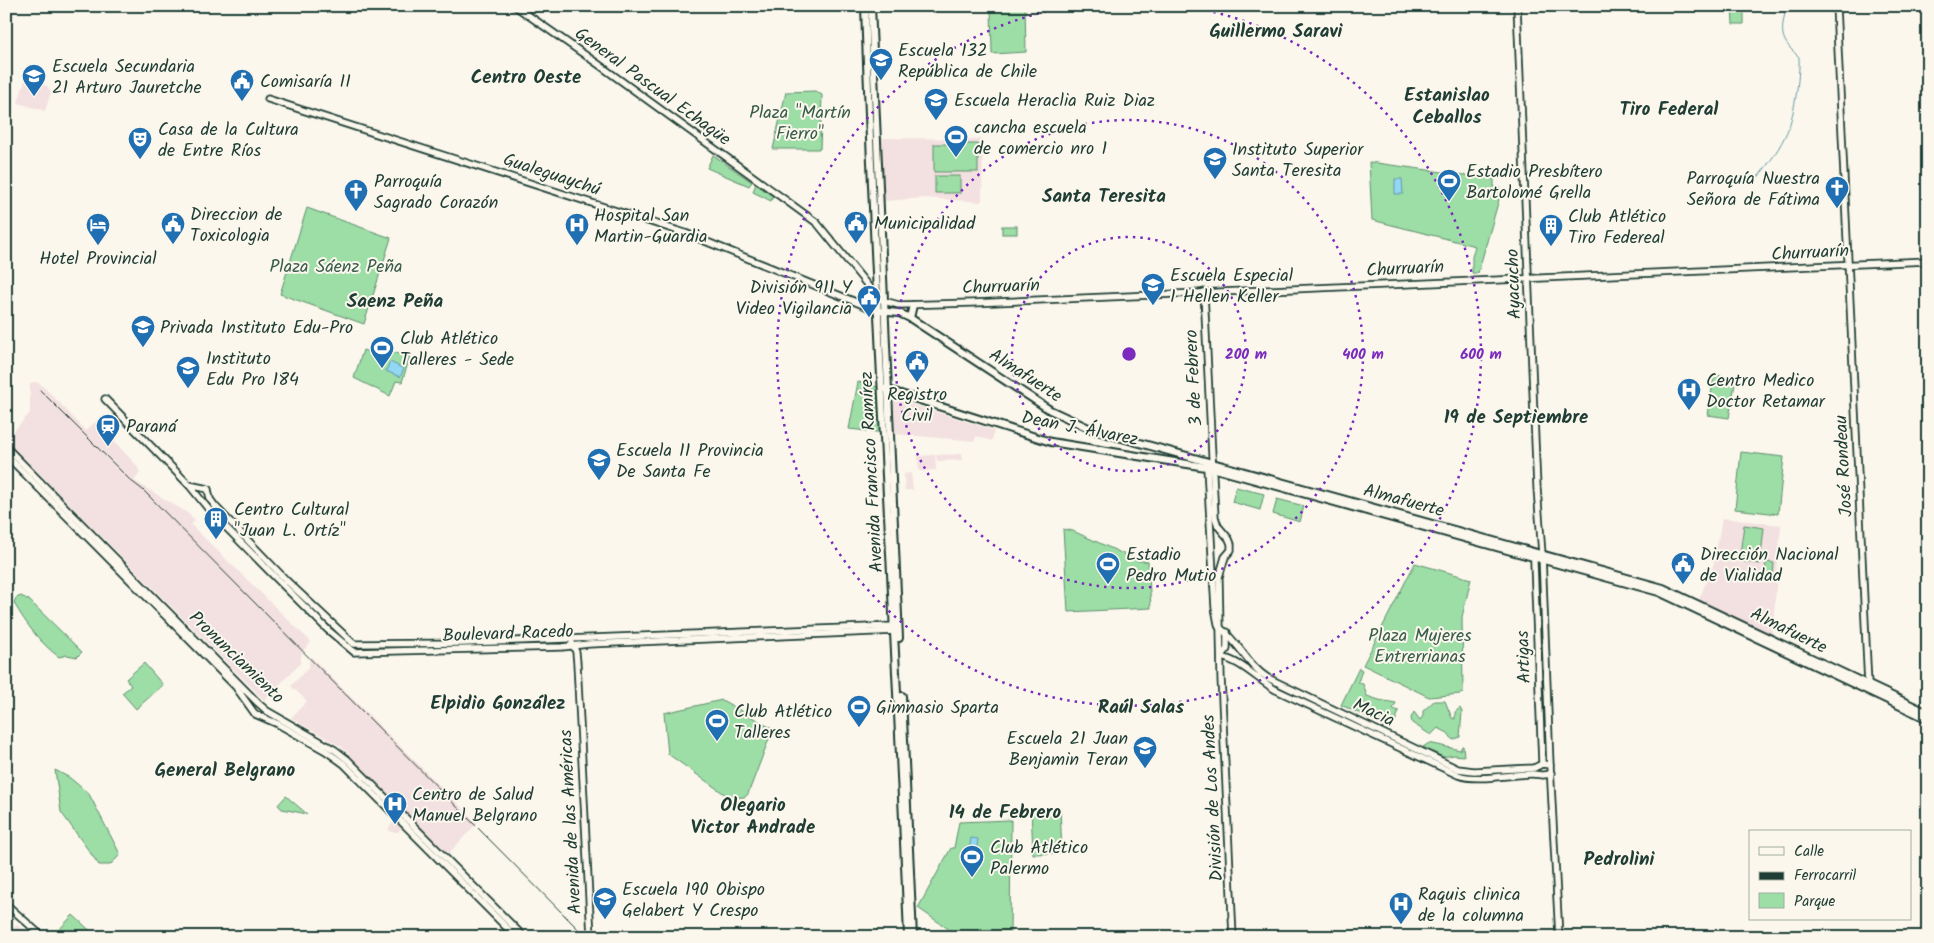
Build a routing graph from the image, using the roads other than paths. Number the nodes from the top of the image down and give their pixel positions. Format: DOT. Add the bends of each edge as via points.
graph roads {
  1 [pos="515,6"];
  2 [pos="865,6"];
  3 [pos="871,6"];
  4 [pos="1517,6"];
  5 [pos="1836,6"];
  6 [pos="268,99"];
  7 [pos="1928,261"];
  8 [pos="1847,265"];
  9 [pos="1528,278"];
  10 [pos="1204,292"];
  11 [pos="877,298"];
  12 [pos="884,301"];
  13 [pos="913,305"];
  14 [pos="881,311"];
  15 [pos="910,318"];
  16 [pos="885,389"];
  17 [pos="105,400"];
  18 [pos="6,447"];
  19 [pos="6,455"];
  20 [pos="1210,466"];
  21 [pos="189,484"];
  22 [pos="202,488"];
  23 [pos="209,494"];
  24 [pos="200,497"];
  25 [pos="1543,557"];
  26 [pos="1534,558"];
  27 [pos="1219,627"];
  28 [pos="896,628"];
  29 [pos="1227,632"];
  30 [pos="571,639"];
  31 [pos="585,642"];
  32 [pos="575,649"];
  33 [pos="1221,657"];
  34 [pos="1868,685"];
  35 [pos="1928,713"];
  36 [pos="1928,719"];
  37 [pos="1540,765"];
  38 [pos="1550,765"];
  39 [pos="1551,773"];
  40 [pos="1540,775"];
  41 [pos="6,904"];
  42 [pos="591,936"];
  43 [pos="43,937"];
  44 [pos="516,937"];
  45 [pos="524,937"];
  46 [pos="908,937"];
  47 [pos="913,937"];
  48 [pos="1233,937"];
  49 [pos="1559,937"];
  1 -- 11 [label="street, General Pascual Echagüe" via="817,223"];
  2 -- 11 [label="main road, Avenida Francisco Ramírez"];
  3 -- 12 [label="main road, Avenida Francisco Ramírez"];
  4 -- 9 [label="street, Ayacucho"];
  5 -- 8 [label="street, José Rondeau"];
  6 -- 14 [label="street, Gualeguaychú" via="685,233"];
  7 -- 8 [label="street, Churruarín"];
  8 -- 9 [label="street, Churruarín"];
  8 -- 34 [label="street, José Rondeau"];
  9 -- 10 [label="street, Churruarín"];
  9 -- 25 [label="street, Ayacucho"];
  10 -- 13 [label="street, Churruarín"];
  10 -- 20 [label="street, 3 de Febrero" via="1210,393"];
  11 -- 12 [label="street, Churruarín"];
  11 -- 14 [label="main road, Avenida Francisco Ramírez"];
  12 -- 13 [label="street, Churruarín"];
  12 -- 14 [label="main road, Avenida Francisco Ramírez"];
  13 -- 15 [label="main road"];
  14 -- 15 [label="main road, Almafuerte"];
  14 -- 16 [label="main road, Avenida Francisco Ramírez"];
  15 -- 20 [label="main road, Almafuerte" via="1055,413 1103,434"];
  16 -- 20 [label="main road, Dean J. Álvarez" via="1051,442"];
  16 -- 28 [label="main road, Avenida Francisco Ramírez"];
  17 -- 21 [label="street, Boulevard Racedo"];
  18 -- 45 [label="street, Pronunciamiento" via="258,703 348,760"];
  19 -- 44 [label="street, Pronunciamiento" via="235,686 252,712 344,764"];
  20 -- 25 [label="main road, Almafuerte"];
  20 -- 26 [label="main road, Almafuerte"];
  20 -- 27 [label="street, División de Los Andes" via="1215,608"];
  20 -- 27 [label="street, División de Los Andes" via="1215,517 1231,544 1219,577"];
  21 -- 22 [label="street, Boulevard Racedo"];
  21 -- 24 [label="street, Boulevard Racedo"];
  22 -- 23 [label="street, Boulevard Racedo" via="208,489"];
  22 -- 24 [label="street" via="198,490"];
  23 -- 24 [label="street"];
  23 -- 30 [label="street, Boulevard Racedo" via="215,506 287,581 354,644"];
  24 -- 32 [label="street, Boulevard Racedo" via="328,630 354,652"];
  25 -- 26 [label="main road, Almafuerte"];
  25 -- 34 [label="main road, Almafuerte" via="1663,588"];
  25 -- 36 [label="main road, Almafuerte" via="1666,595"];
  25 -- 38 [label="street, Artigas"];
  26 -- 37 [label="street, Artigas"];
  27 -- 29 [label="street, Macia"];
  27 -- 33 [label="street, División de Los Andes"];
  28 -- 31 [label="street, Boulevard Racedo"];
  28 -- 46 [label="main road, Avenida Francisco Ramírez"];
  28 -- 47 [label="main road, Avenida Francisco Ramírez"];
  29 -- 33 [label="street, División de Los Andes" via="1227,649"];
  29 -- 37 [label="street, Macia" via="1252,665 1268,678 1458,769 1474,771"];
  30 -- 31 [label="street, Boulevard Racedo"];
  30 -- 32 [label="street"];
  31 -- 32 [label="street"];
  32 -- 42 [label="street, Avenida de las Américas"];
  33 -- 40 [label="street, Macia" via="1231,660 1264,683 1458,775"];
  33 -- 48 [label="street, División de Los Andes"];
  34 -- 35 [label="main road, Almafuerte"];
  37 -- 38 [label="street, Macia"];
  37 -- 40 [label="street, Artigas"];
  38 -- 39 [label="street, Artigas"];
  39 -- 40 [label="street, Macia"];
  39 -- 49 [label="street"];
  41 -- 43 [label="street"];
}
